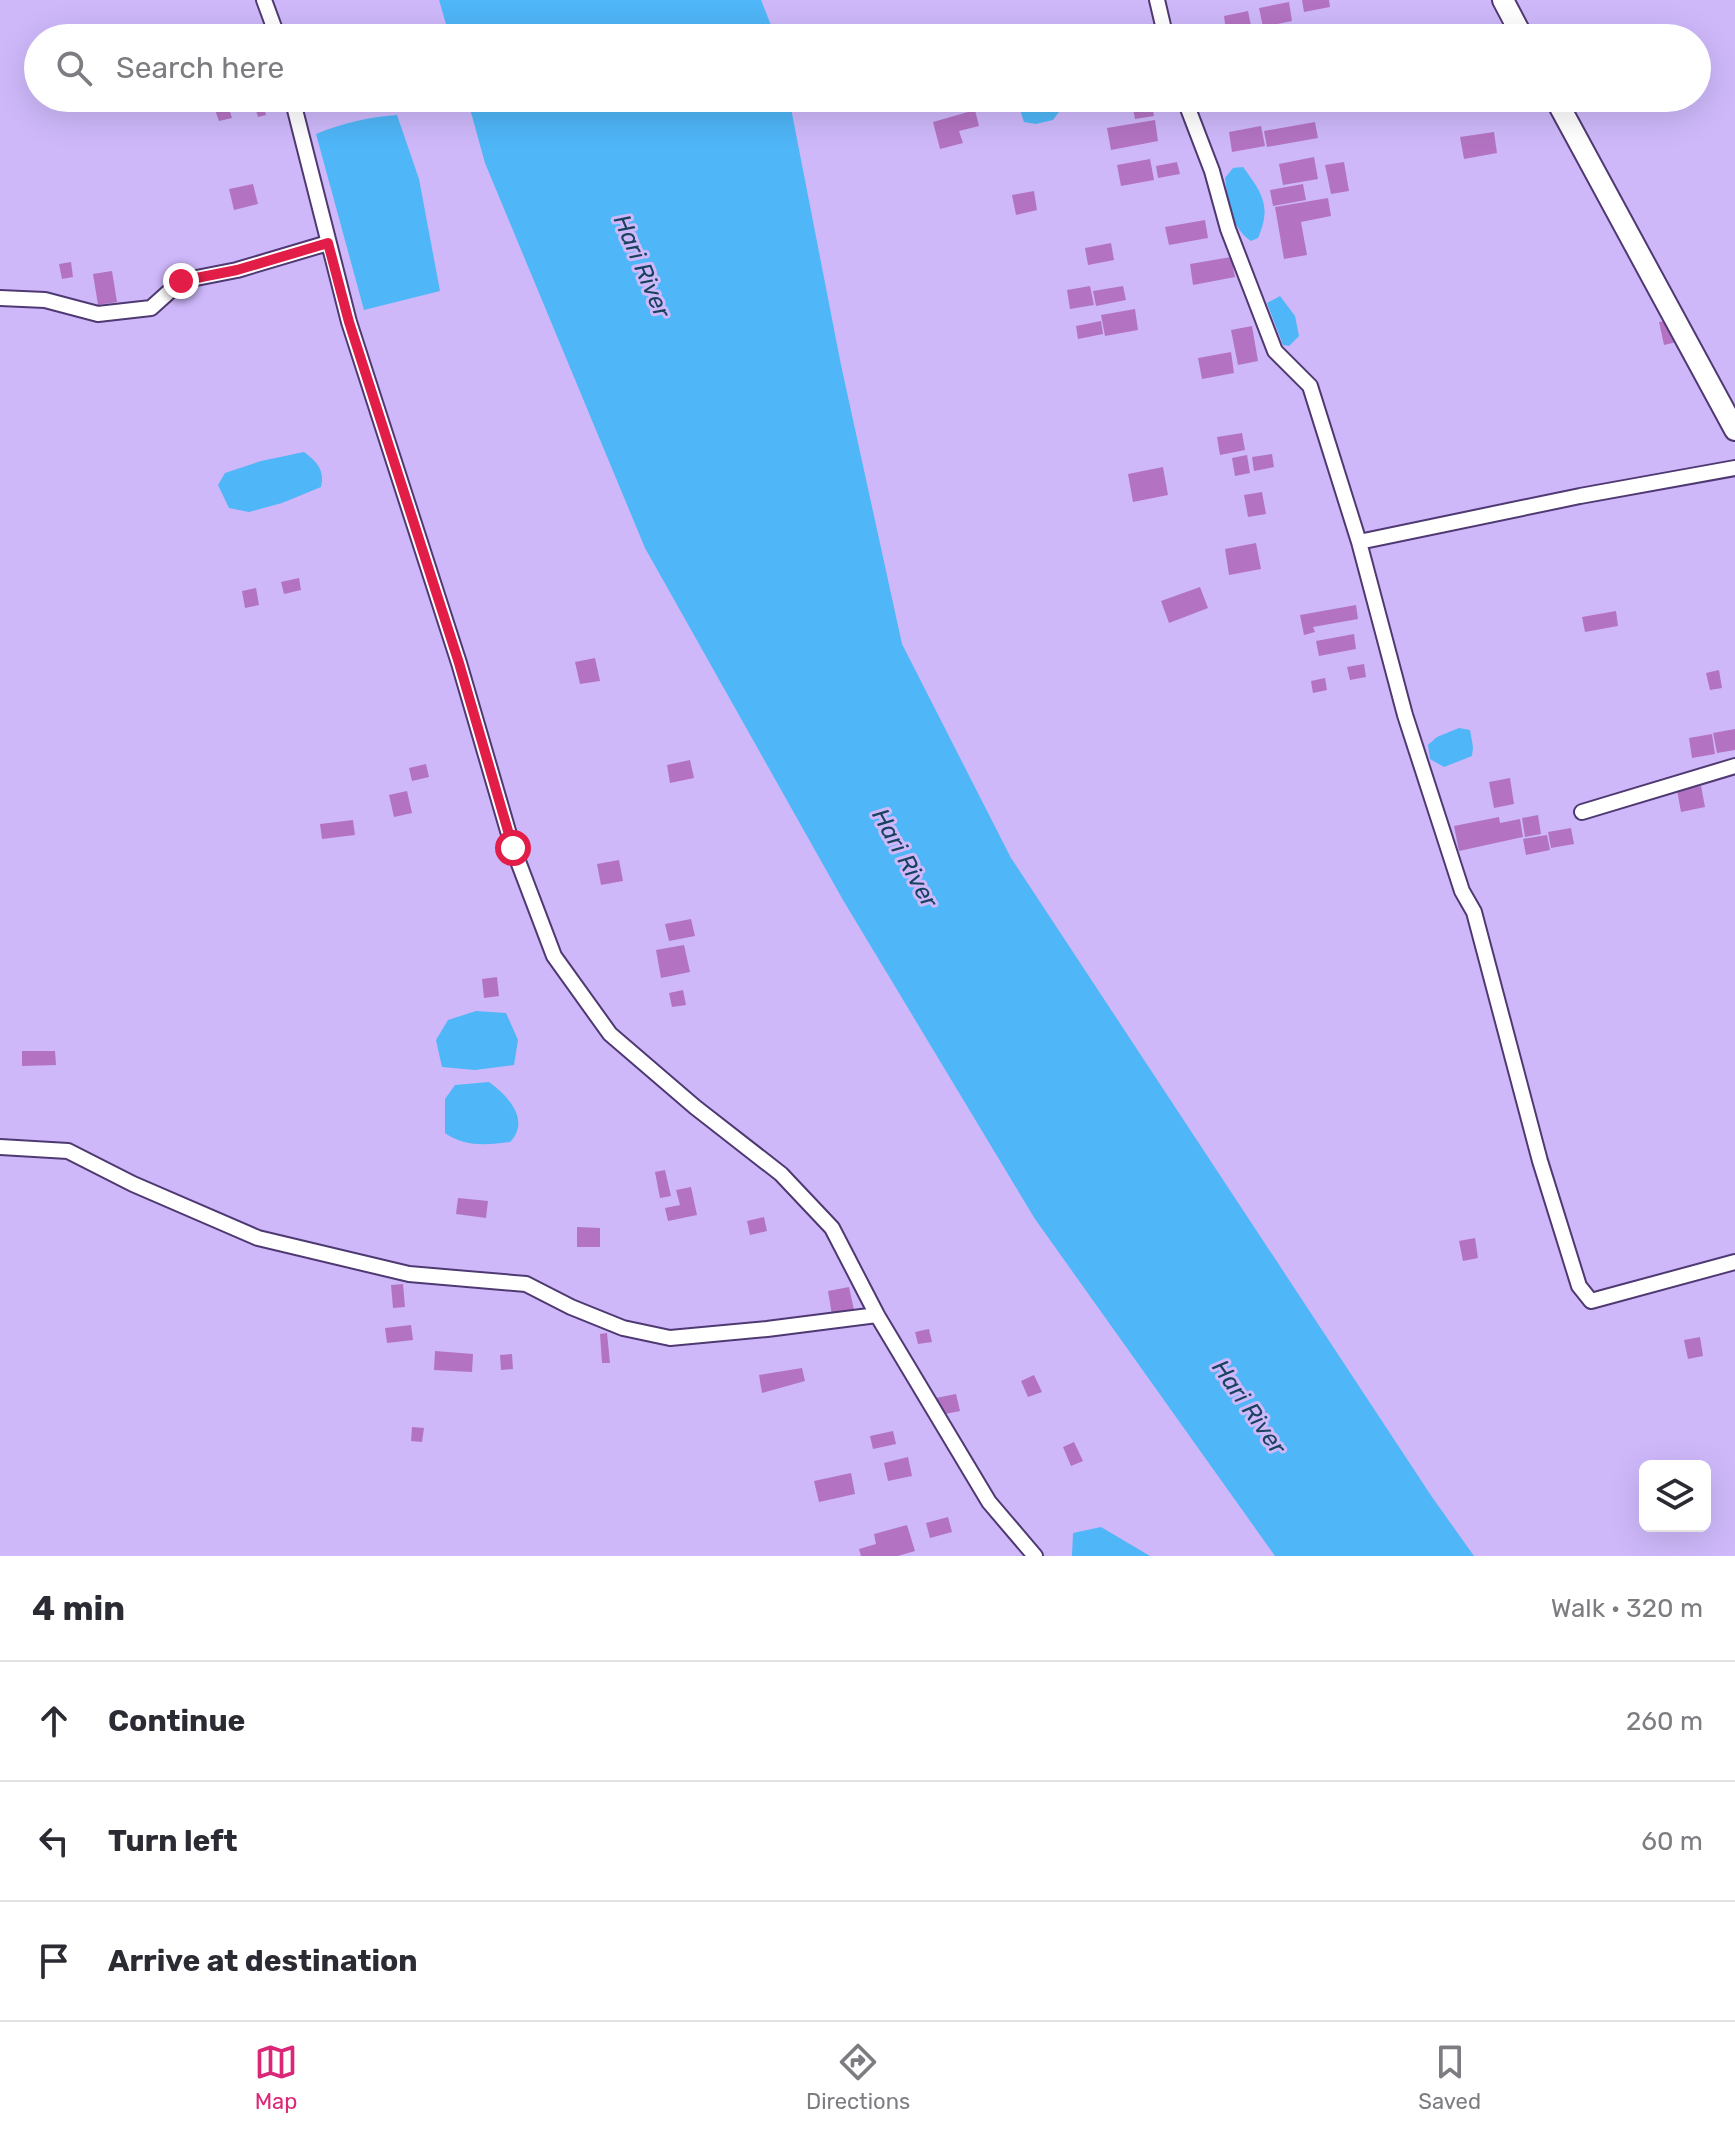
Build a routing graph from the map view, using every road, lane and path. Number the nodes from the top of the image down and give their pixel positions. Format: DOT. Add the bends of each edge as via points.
graph roads {
  1 [pos="264,0"];
  2 [pos="1157,0"];
  3 [pos="1503,0"];
  4 [pos="273,24"];
  5 [pos="1163,24"];
  6 [pos="1516,24"];
  7 [pos="295,112"];
  8 [pos="1189,112"];
  9 [pos="1563,112"];
  10 [pos="328,243"];
  11 [pos="0,298"];
  12 [pos="1735,430"];
  13 [pos="1735,468"];
  14 [pos="1359,542"];
  15 [pos="1735,766"];
  16 [pos="1582,812"];
  17 [pos="0,1147"];
  18 [pos="1735,1262"];
  19 [pos="877,1315"];
  20 [pos="1035,1556"];
  1 -- 4 [label="street"];
  2 -- 5 [label="street"];
  3 -- 6 [label="main road"];
  7 -- 10 [label="street"];
  8 -- 14 [label="street" via="1275,351 1310,386"];
  9 -- 12 [label="main road"];
  10 -- 11 [label="street" via="181,281 151,308 98,314 45,300"];
  10 -- 19 [label="street" via="513,848 554,956 610,1034 781,1174 832,1228"];
  13 -- 14 [label="street"];
  14 -- 18 [label="street" via="1405,715 1462,891 1474,912 1579,1286 1591,1301"];
  15 -- 16 [label="street"];
  17 -- 19 [label="street" via="68,1151 258,1238 409,1274 526,1284 623,1328 670,1338"];
  19 -- 20 [label="street" via="989,1502"];
}
